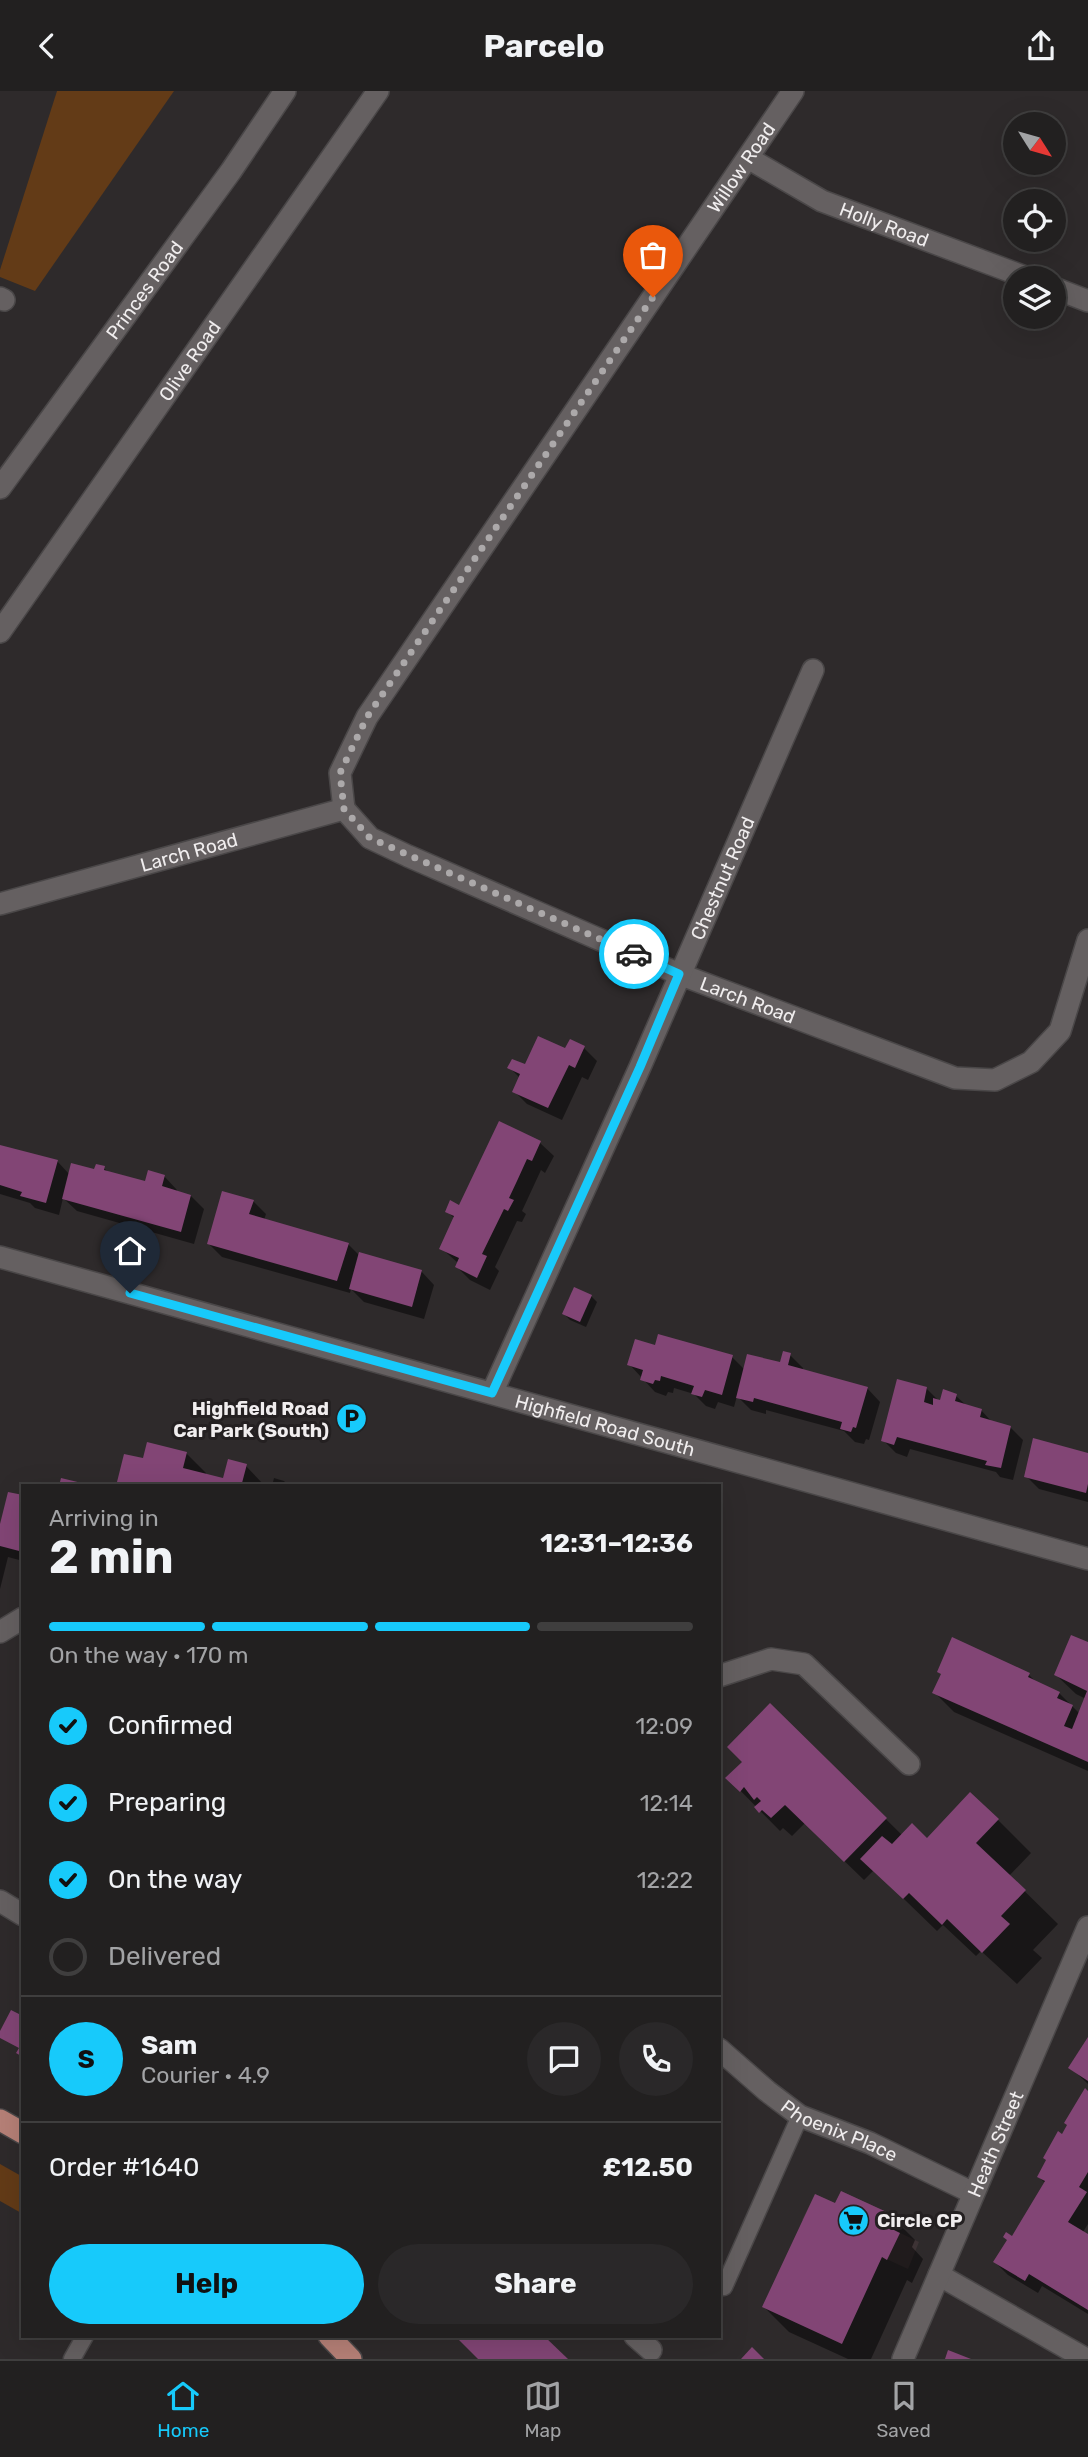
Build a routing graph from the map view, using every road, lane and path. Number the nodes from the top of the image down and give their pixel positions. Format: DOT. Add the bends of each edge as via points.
graph roads {
  1 [pos="285,91"];
  2 [pos="379,91"];
  3 [pos="793,91"];
  4 [pos="748,158"];
  5 [pos="1003,269"];
  6 [pos="1066,293"];
  7 [pos="1088,301"];
  8 [pos="0,488"];
  9 [pos="0,632"];
  10 [pos="813,670"];
  11 [pos="344,809"];
  12 [pos="0,904"];
  13 [pos="1088,940"];
  14 [pos="679,974"];
  15 [pos="0,1257"];
  16 [pos="492,1393"];
  17 [pos="1088,1559"];
  18 [pos="21,1619"];
  19 [pos="0,1632"];
  20 [pos="721,1675"];
  21 [pos="909,1764"];
  22 [pos="0,1901"];
  23 [pos="21,1914"];
  24 [pos="1088,1927"];
  25 [pos="721,2051"];
  26 [pos="800,2116"];
  27 [pos="0,2120"];
  28 [pos="21,2132"];
  29 [pos="973,2193"];
  30 [pos="939,2275"];
  31 [pos="724,2287"];
  32 [pos="84,2338"];
  33 [pos="331,2338"];
  34 [pos="72,2359"];
  35 [pos="351,2359"];
  36 [pos="903,2359"];
  37 [pos="1086,2359"];
  1 -- 8 [label="street, Princes Road"];
  2 -- 9 [label="street, Olive Road"];
  3 -- 4 [label="street, Willow Road"];
  4 -- 5 [label="street, Holly Road" via="822,201"];
  4 -- 11 [label="street, Willow Road" via="367,717 340,773"];
  6 -- 7 [label="street"];
  10 -- 14 [label="street, Chestnut Road"];
  11 -- 12 [label="street, Larch Road"];
  11 -- 14 [label="street, Larch Road" via="370,838"];
  13 -- 14 [label="street, Larch Road" via="1060,1031 1031,1062 995,1080 955,1078"];
  14 -- 16 [label="street, Chestnut Road"];
  15 -- 16 [label="street, Highfield Road South"];
  16 -- 17 [label="street, Highfield Road South"];
  18 -- 19 [label="street"];
  20 -- 21 [label="street" via="771,1659 804,1664"];
  22 -- 23 [label="street"];
  24 -- 29 [label="street, Heath Street"];
  25 -- 26 [label="street, Phoenix Place"];
  26 -- 29 [label="street, Phoenix Place" via="870,2143"];
  26 -- 31 [label="lane"];
  27 -- 28 [label="main road"];
  29 -- 30 [label="street, Heath Street"];
  30 -- 36 [label="street, Heath Street"];
  30 -- 37 [label="street"];
  32 -- 34 [label="lane"];
  33 -- 35 [label="main road"];
}
